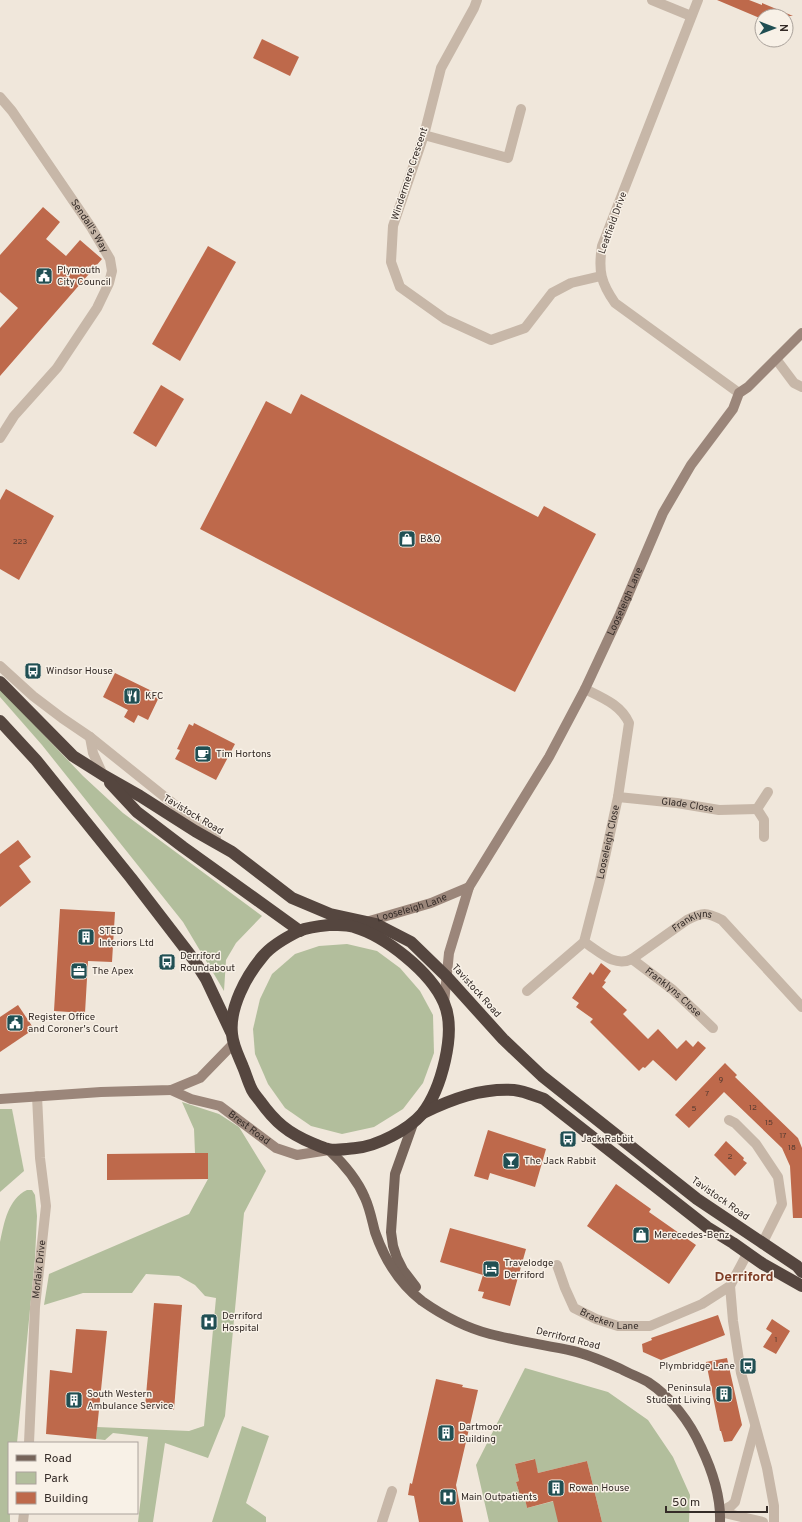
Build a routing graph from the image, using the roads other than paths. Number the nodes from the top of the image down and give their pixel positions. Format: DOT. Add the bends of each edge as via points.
graph roads {
  1 [pos="476,0"];
  2 [pos="652,0"];
  3 [pos="698,0"];
  4 [pos="691,16"];
  5 [pos="0,97"];
  6 [pos="521,109"];
  7 [pos="424,135"];
  8 [pos="601,276"];
  9 [pos="802,333"];
  10 [pos="776,358"];
  11 [pos="802,387"];
  12 [pos="739,393"];
  13 [pos="0,438"];
  14 [pos="0,666"];
  15 [pos="0,682"];
  16 [pos="585,689"];
  17 [pos="0,721"];
  18 [pos="90,737"];
  19 [pos="103,775"];
  20 [pos="768,792"];
  21 [pos="618,797"];
  22 [pos="757,809"];
  23 [pos="764,837"];
  24 [pos="232,852"];
  25 [pos="469,887"];
  26 [pos="366,922"];
  27 [pos="353,926"];
  28 [pos="300,931"];
  29 [pos="584,942"];
  30 [pos="632,960"];
  31 [pos="447,977"];
  32 [pos="527,991"];
  33 [pos="444,1003"];
  34 [pos="802,1007"];
  35 [pos="713,1028"];
  36 [pos="233,1038"];
  37 [pos="171,1090"];
  38 [pos="37,1096"];
  39 [pos="0,1099"];
  40 [pos="419,1117"];
  41 [pos="729,1120"];
  42 [pos="329,1150"];
  43 [pos="762,1244"];
  44 [pos="747,1254"];
  45 [pos="557,1265"];
  46 [pos="802,1272"];
  47 [pos="730,1286"];
  48 [pos="802,1286"];
  49 [pos="439,1312"];
  50 [pos="756,1427"];
  51 [pos="29,1442"];
  52 [pos="392,1491"];
  53 [pos="720,1517"];
  54 [pos="382,1522"];
  55 [pos="763,1522"];
  56 [pos="774,1522"];
  1 -- 7 [label="street, Windermere Crescent" via="441,68"];
  2 -- 4 [label="street"];
  3 -- 4 [label="street, Leatfield Drive"];
  4 -- 8 [label="street, Leatfield Drive" via="602,246"];
  5 -- 13 [label="street, Sendall's Way" via="91,227 110,259 112,271 97,308 57,368 18,411"];
  6 -- 7 [label="street" via="508,158"];
  7 -- 8 [label="street, Windermere Crescent" via="393,226 391,262 400,287 445,319 491,340 525,328 552,293 571,283"];
  8 -- 12 [label="street, Leatfield Drive" via="615,303"];
  9 -- 10 [label="street"];
  10 -- 11 [label="street" via="794,383"];
  10 -- 12 [label="street"];
  12 -- 16 [label="street, Looseleigh Lane" via="734,409 691,465 662,514"];
  14 -- 18 [label="street" via="39,700"];
  15 -- 19 [label="highway, Tavistock Road" via="73,756"];
  16 -- 21 [label="street, Looseleigh Close" via="620,709 629,724"];
  16 -- 25 [label="street, Looseleigh Lane" via="549,757"];
  17 -- 36 [label="highway" via="36,760 194,960 206,979"];
  18 -- 19 [label="street, Tavistock Road" via="93,753"];
  18 -- 24 [label="street"];
  19 -- 24 [label="highway, Tavistock Road"];
  19 -- 28 [label="highway, Tavistock Road" via="137,812"];
  20 -- 22 [label="street"];
  21 -- 22 [label="street, Glade Close" via="719,810"];
  21 -- 29 [label="street, Looseleigh Close"];
  22 -- 23 [label="street" via="764,820"];
  24 -- 26 [label="highway, Tavistock Road" via="292,898 330,914"];
  25 -- 26 [label="street, Looseleigh Lane" via="431,903"];
  25 -- 31 [label="street, Looseleigh Lane" via="449,953"];
  26 -- 27 [label="street, Looseleigh Lane"];
  26 -- 31 [label="highway, Tavistock Road" via="376,924 412,942"];
  27 -- 28 [label="highway" via="313,927"];
  27 -- 33 [label="highway" via="402,954 432,982"];
  28 -- 36 [label="highway" via="275,944 245,982 232,1016"];
  29 -- 30 [label="street" via="613,961 624,963"];
  29 -- 32 [label="street"];
  30 -- 34 [label="street, Franklyns" via="686,920 709,913 722,920"];
  30 -- 35 [label="street, Franklyns Close" via="673,990"];
  31 -- 33 [label="street, Looseleigh Lane"];
  31 -- 43 [label="highway, Tavistock Road" via="503,1039 542,1076 671,1179"];
  33 -- 40 [label="highway" via="448,1019 446,1057 435,1090"];
  36 -- 37 [label="street, Brest Road" via="200,1078"];
  36 -- 42 [label="highway" via="252,1091 269,1114 294,1135"];
  37 -- 38 [label="street, Brest Road"];
  37 -- 42 [label="street, Brest Road" via="191,1099 220,1106 276,1148 296,1155"];
  38 -- 39 [label="street, Brest Road"];
  38 -- 51 [label="street, Morlaix Drive" via="40,1158 46,1206 35,1307"];
  40 -- 42 [label="highway" via="376,1144"];
  40 -- 44 [label="highway" via="445,1102 486,1091 516,1090 544,1099 706,1227"];
  40 -- 49 [label="main road, Derriford Road" via="395,1174 391,1232 393,1246 403,1270 419,1292"];
  41 -- 43 [label="street" via="736,1123 756,1144 778,1177 782,1204"];
  42 -- 49 [label="main road, Derriford Road" via="340,1160 364,1196 381,1247 396,1273 422,1301"];
  43 -- 46 [label="highway, Tavistock Road" via="797,1266"];
  44 -- 47 [label="street"];
  44 -- 48 [label="highway"];
  45 -- 47 [label="street, Bracken Lane" via="574,1308 618,1326 650,1326 702,1304"];
  47 -- 50 [label="street" via="741,1373"];
  49 -- 53 [label="main road, Derriford Road" via="489,1334 601,1360 648,1382 669,1400 698,1439 716,1486"];
  50 -- 53 [label="street" via="735,1502"];
  50 -- 56 [label="street" via="767,1468 774,1506"];
  52 -- 54 [label="street"];
  53 -- 55 [label="street"];
}
